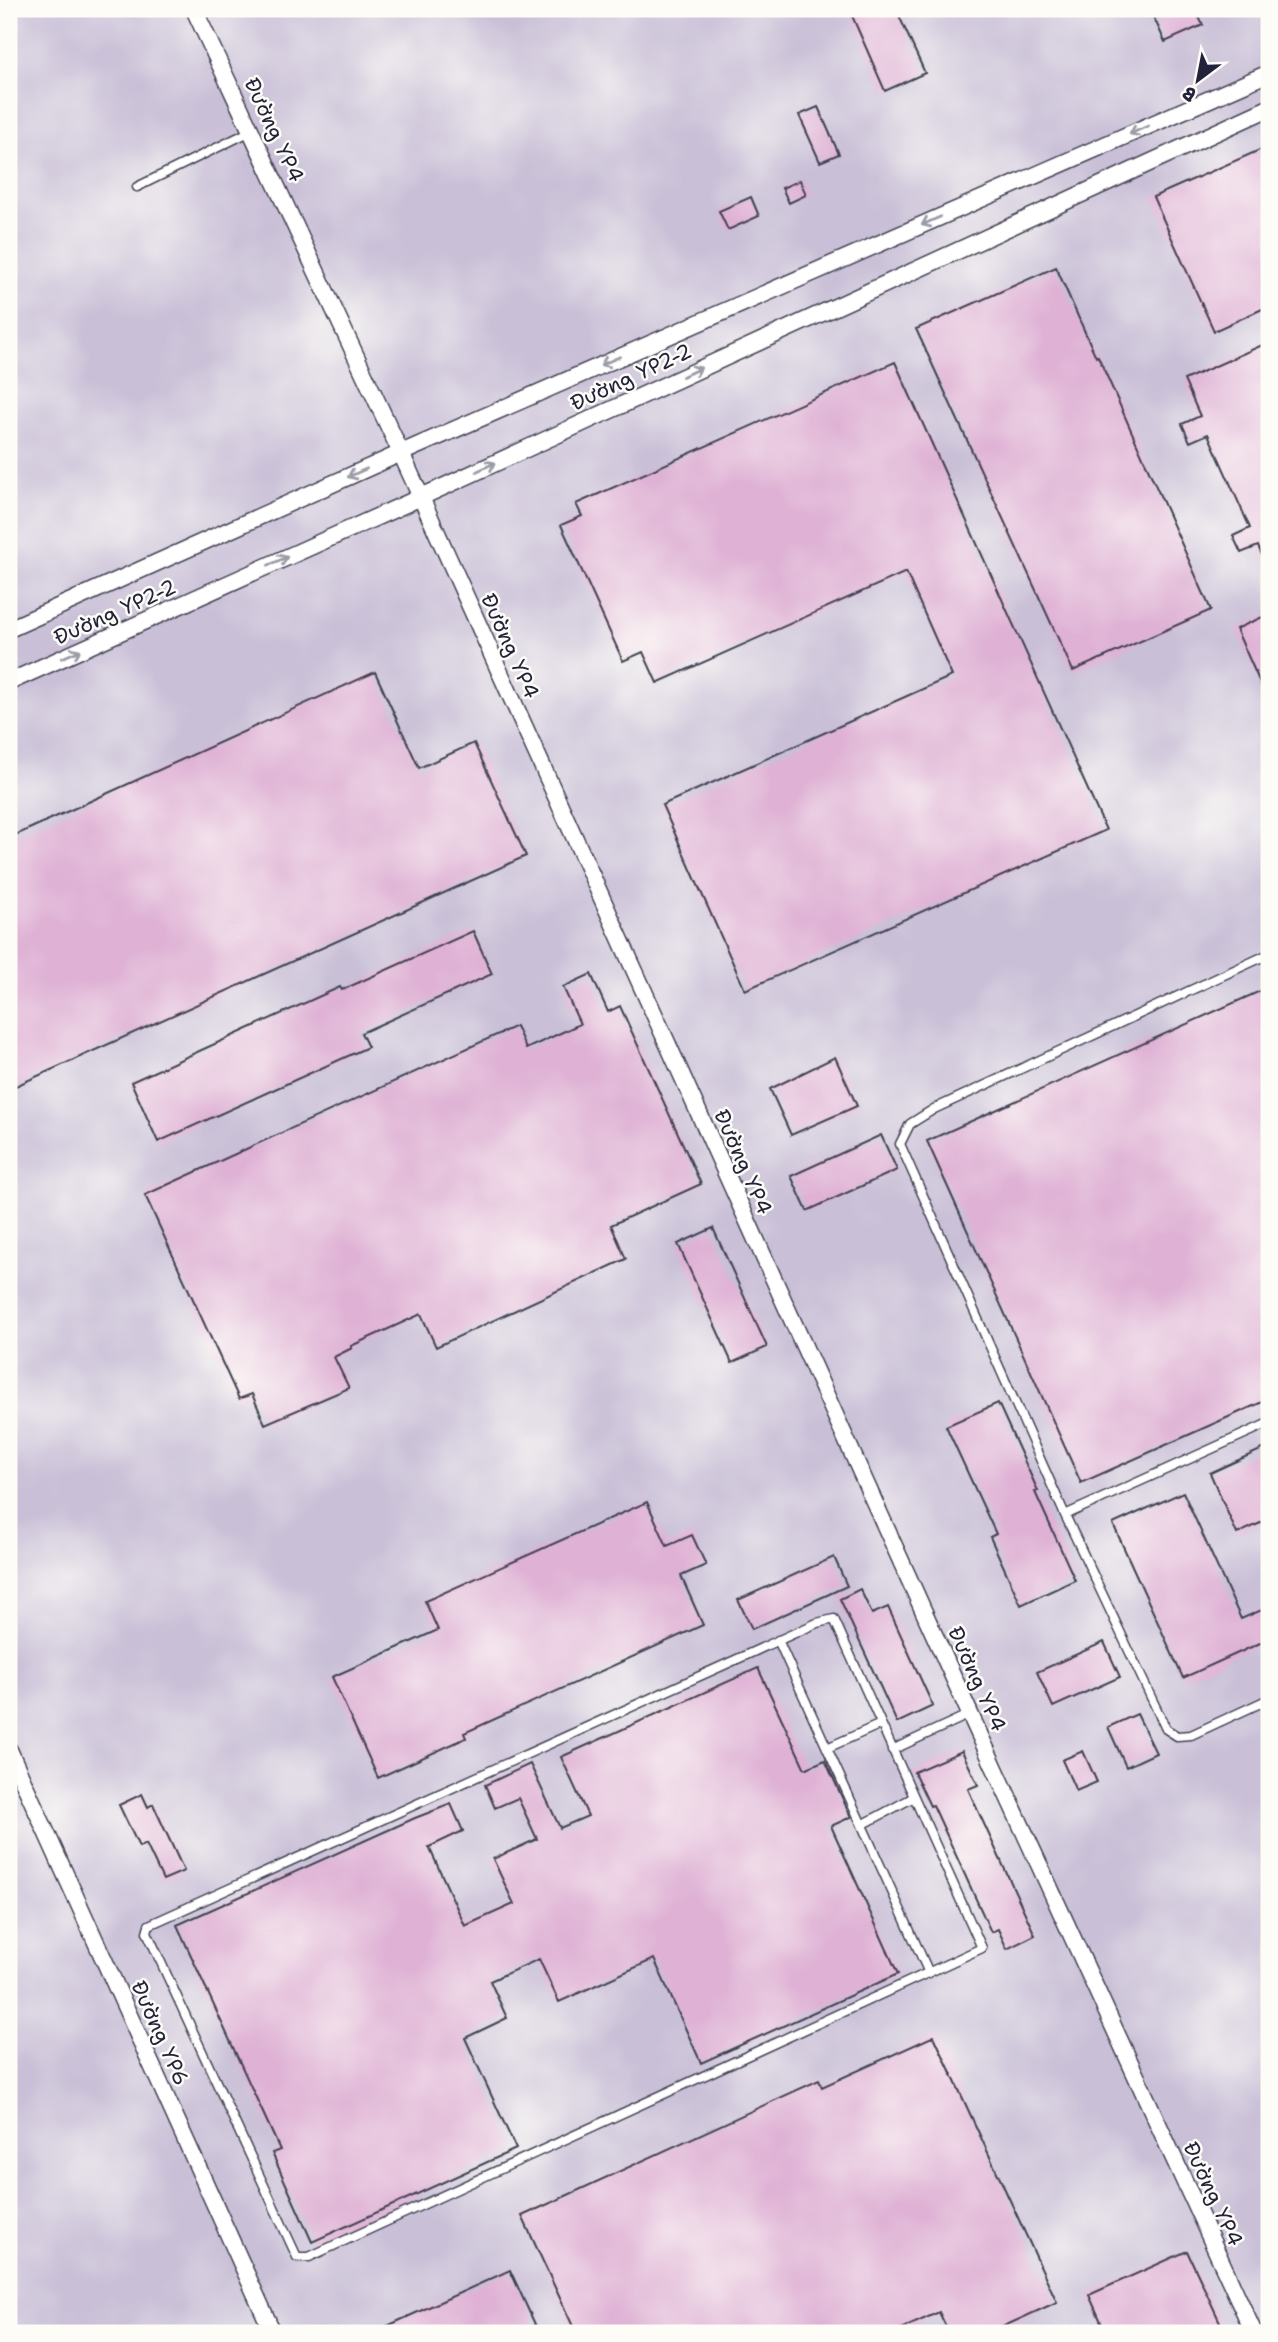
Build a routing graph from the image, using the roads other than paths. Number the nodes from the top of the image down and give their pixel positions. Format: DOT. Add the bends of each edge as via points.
graph roads {
  1 [pos="194,9"];
  2 [pos="1269,73"];
  3 [pos="1269,108"];
  4 [pos="251,131"];
  5 [pos="137,187"];
  6 [pos="401,453"];
  7 [pos="419,498"];
  8 [pos="9,629"];
  9 [pos="9,682"];
  10 [pos="1269,954"];
  11 [pos="1269,1423"];
  12 [pos="1065,1516"];
  13 [pos="778,1640"];
  14 [pos="1269,1699"];
  15 [pos="970,1714"];
  16 [pos="881,1724"];
  17 [pos="827,1748"];
  18 [pos="9,1750"];
  19 [pos="892,1750"];
  20 [pos="914,1797"];
  21 [pos="862,1825"];
  22 [pos="929,1973"];
  23 [pos="273,2333"];
  24 [pos="1254,2333"];
  1 -- 4 [label="street, Đường YP4"];
  2 -- 6 [label="street, Đường YP2-2, one-way"];
  7 -- 3 [label="street, Đường YP2-2, one-way"];
  4 -- 5 [label="lane"];
  4 -- 6 [label="street, Đường YP4"];
  6 -- 7 [label="street, Đường YP4"];
  6 -- 8 [label="street, Đường YP2-2, one-way"];
  9 -- 7 [label="street, Đường YP2-2, one-way"];
  7 -- 15 [label="street, Đường YP4"];
  10 -- 12 [label="lane" via="934,1109 910,1124 900,1144"];
  11 -- 12 [label="lane"];
  12 -- 14 [label="lane" via="1166,1729 1177,1736 1191,1735"];
  13 -- 16 [label="lane" via="834,1619"];
  13 -- 17 [label="lane"];
  13 -- 22 [label="lane" via="149,1925 147,1932 297,2257 309,2257"];
  15 -- 19 [label="lane"];
  15 -- 24 [label="street, Đường YP4"];
  16 -- 17 [label="lane"];
  16 -- 19 [label="lane"];
  17 -- 21 [label="lane"];
  18 -- 23 [label="street, Đường YP6"];
  19 -- 20 [label="lane"];
  20 -- 21 [label="lane"];
  20 -- 22 [label="lane" via="982,1948"];
  21 -- 22 [label="lane"];
}
